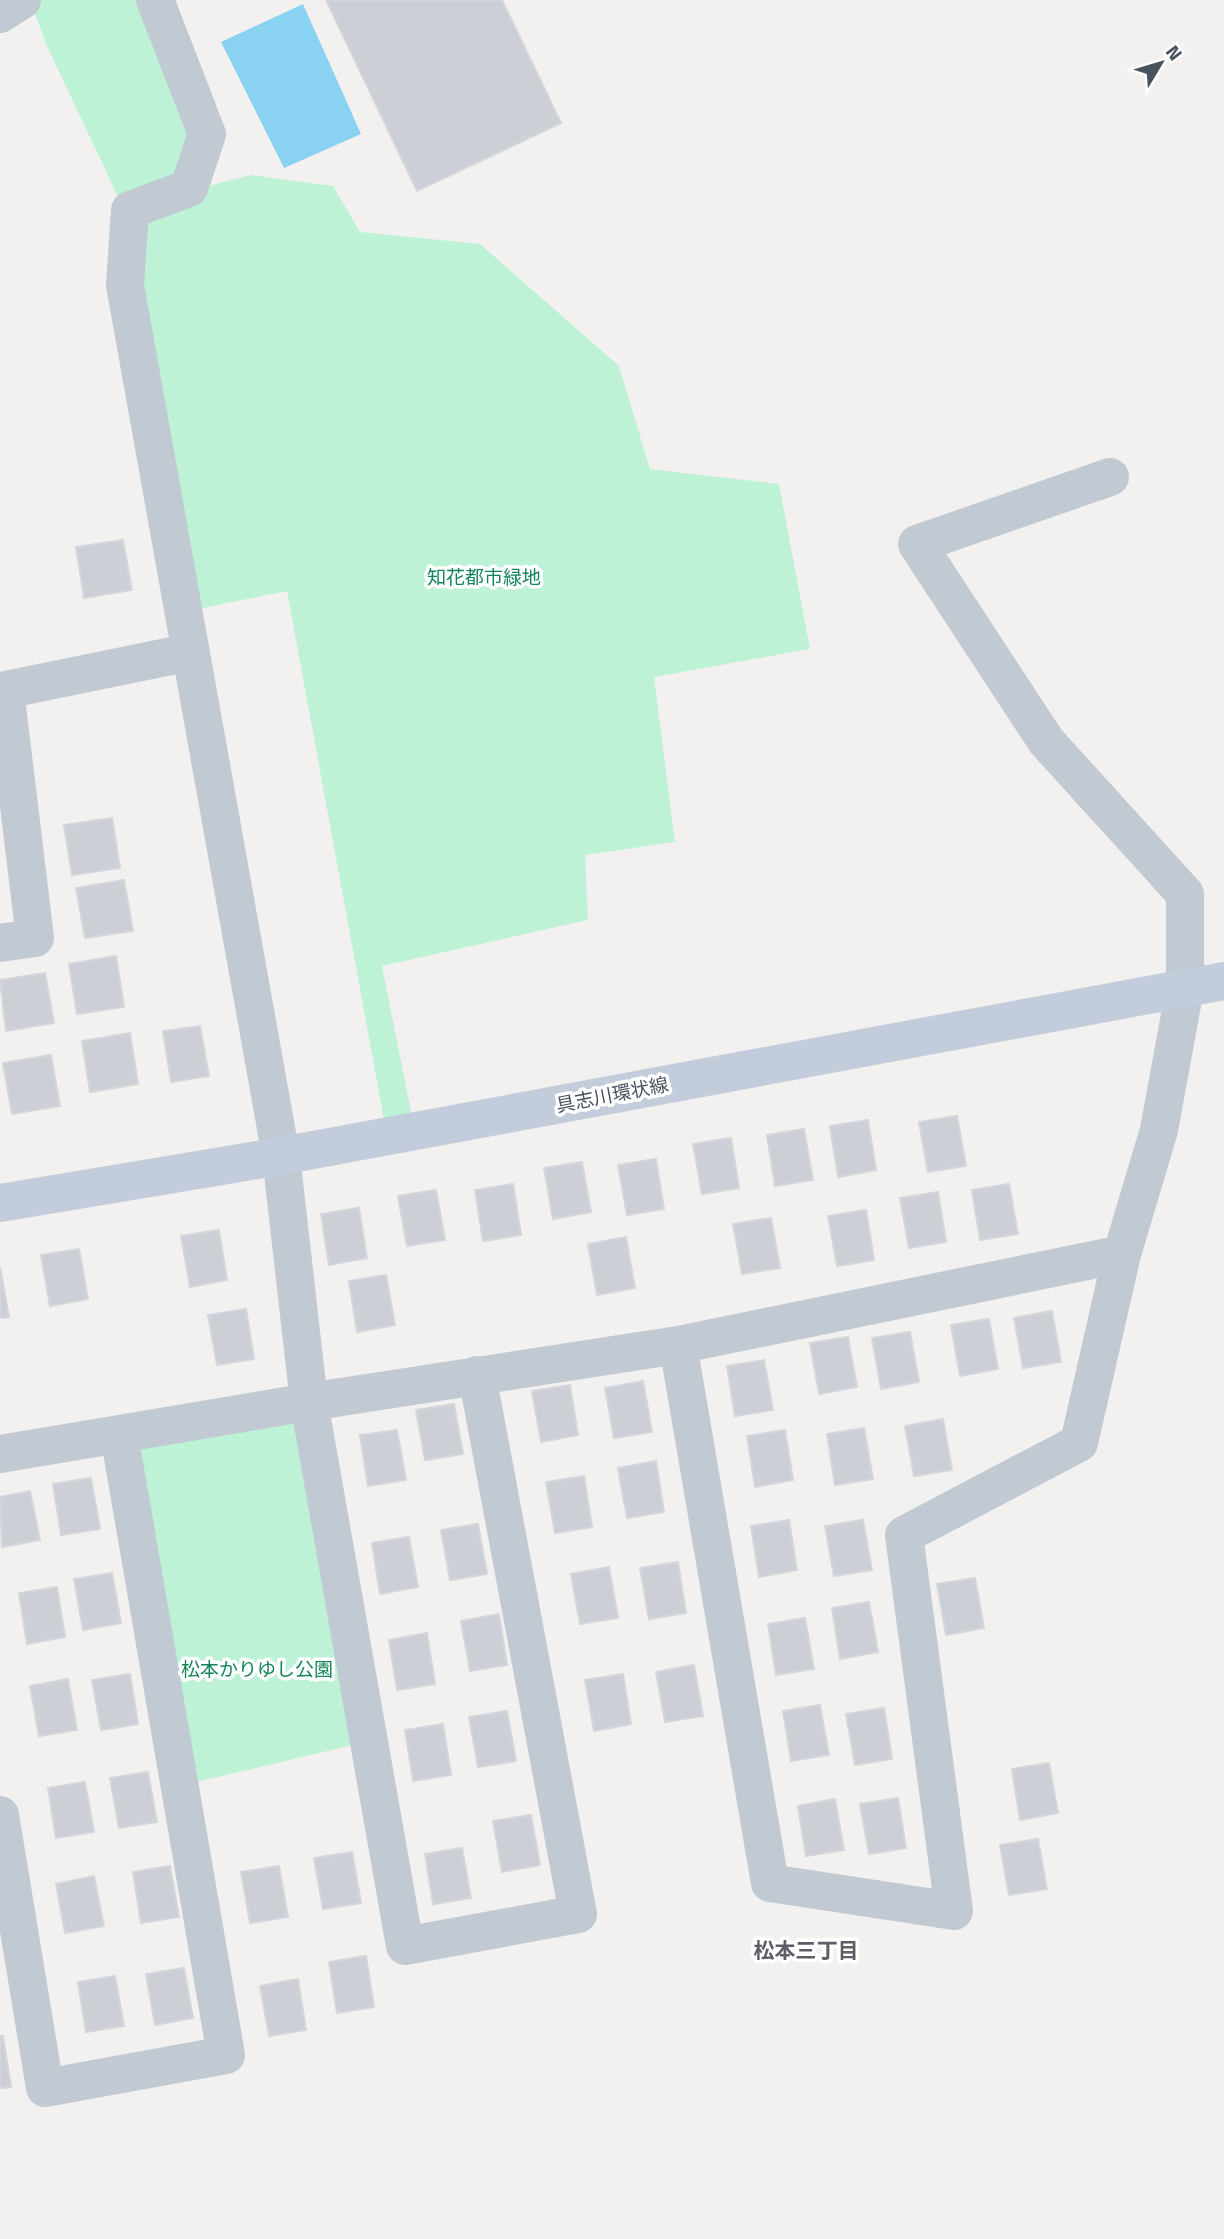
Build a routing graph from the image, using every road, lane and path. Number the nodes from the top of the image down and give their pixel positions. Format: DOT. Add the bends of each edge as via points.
graph roads {
  1 [pos="22,0"];
  2 [pos="155,0"];
  3 [pos="0,13"];
  4 [pos="1110,477"];
  5 [pos="191,652"];
  6 [pos="0,943"];
  7 [pos="1224,981"];
  8 [pos="1185,988"];
  9 [pos="281,1156"];
  10 [pos="0,1203"];
  11 [pos="1122,1254"];
  12 [pos="678,1345"];
  13 [pos="477,1375"];
  14 [pos="309,1402"];
  15 [pos="119,1434"];
  16 [pos="0,1454"];
  17 [pos="0,1815"];
  1 -- 3 [label="street"];
  2 -- 5 [label="street" via="207,134 189,188 130,210 125,285"];
  4 -- 8 [label="street" via="917,544 1046,741 1185,894"];
  5 -- 6 [label="street" via="5,690 35,938"];
  5 -- 9 [label="street"];
  7 -- 8 [label="main road, 具志川環状線"];
  8 -- 9 [label="main road, 具志川環状線"];
  8 -- 11 [label="street" via="1159,1130"];
  9 -- 10 [label="main road, 具志川環状線"];
  9 -- 14 [label="street"];
  11 -- 12 [label="street"];
  11 -- 12 [label="street" via="1079,1443 904,1535 954,1912 769,1883"];
  12 -- 13 [label="street"];
  13 -- 14 [label="street"];
  13 -- 14 [label="street" via="578,1914 405,1945"];
  14 -- 15 [label="street"];
  15 -- 16 [label="street"];
  15 -- 17 [label="street" via="226,2055 45,2088"];
}
